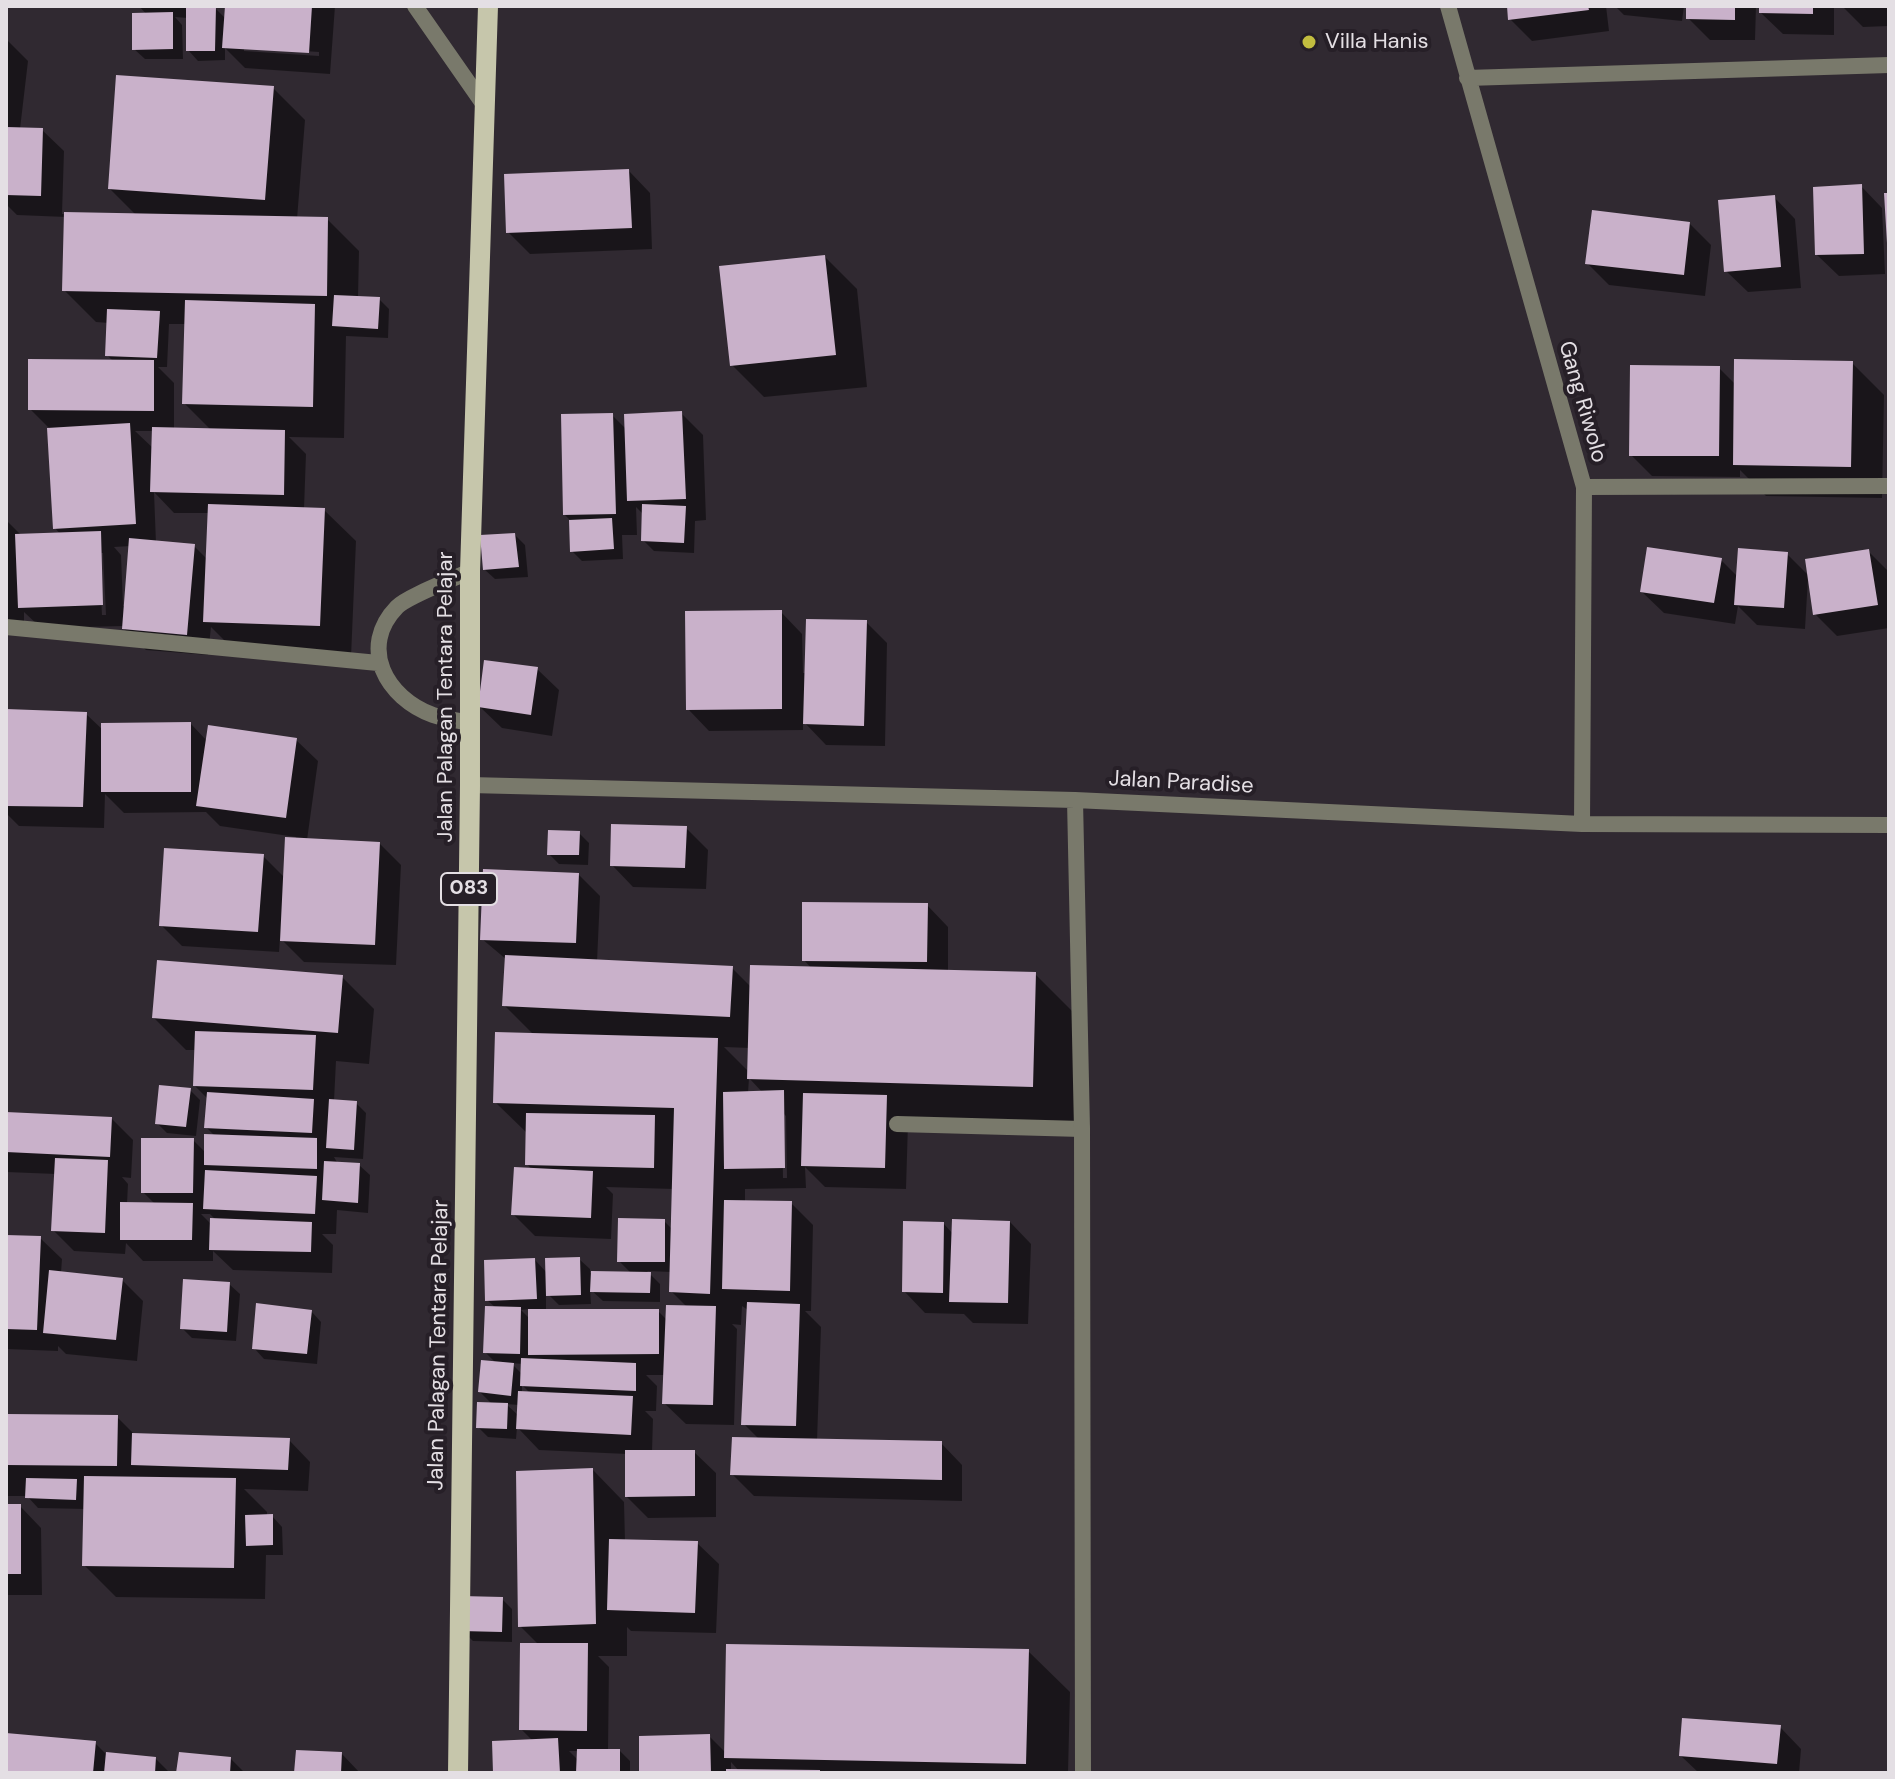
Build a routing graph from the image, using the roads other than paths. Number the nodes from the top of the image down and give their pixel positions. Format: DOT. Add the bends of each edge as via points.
graph roads {
  1 [pos="415,6"];
  2 [pos="488,6"];
  3 [pos="1448,6"];
  4 [pos="1889,65"];
  5 [pos="1467,78"];
  6 [pos="484,105"];
  7 [pos="1889,486"];
  8 [pos="1584,487"];
  9 [pos="470,571"];
  10 [pos="6,627"];
  11 [pos="378,663"];
  12 [pos="469,723"];
  13 [pos="470,785"];
  14 [pos="1075,800"];
  15 [pos="1582,824"];
  16 [pos="1889,825"];
  17 [pos="897,1124"];
  18 [pos="1082,1129"];
  19 [pos="458,1773"];
  20 [pos="1083,1773"];
  1 -- 6 [label="street"];
  2 -- 6 [label="main road, Jalan Palagan Tentara Pelajar / 083"];
  3 -- 5 [label="street, Gang Riwolo"];
  4 -- 5 [label="street"];
  5 -- 8 [label="street, Gang Riwolo"];
  6 -- 9 [label="main road, Jalan Palagan Tentara Pelajar / 083"];
  7 -- 8 [label="street"];
  8 -- 15 [label="street, Gang Riwolo"];
  9 -- 11 [label="street" via="398,606 379,635"];
  9 -- 12 [label="main road, Jalan Palagan Tentara Pelajar / 083"];
  10 -- 11 [label="street"];
  11 -- 12 [label="street" via="408,702 433,715"];
  12 -- 13 [label="main road, Jalan Palagan Tentara Pelajar / 083"];
  13 -- 14 [label="street, Jalan Paradise"];
  13 -- 19 [label="main road, Jalan Palagan Tentara Pelajar / 083"];
  14 -- 15 [label="street, Jalan Paradise"];
  14 -- 18 [label="street"];
  15 -- 16 [label="street, Jalan Paradise"];
  17 -- 18 [label="street"];
  18 -- 20 [label="street"];
}
